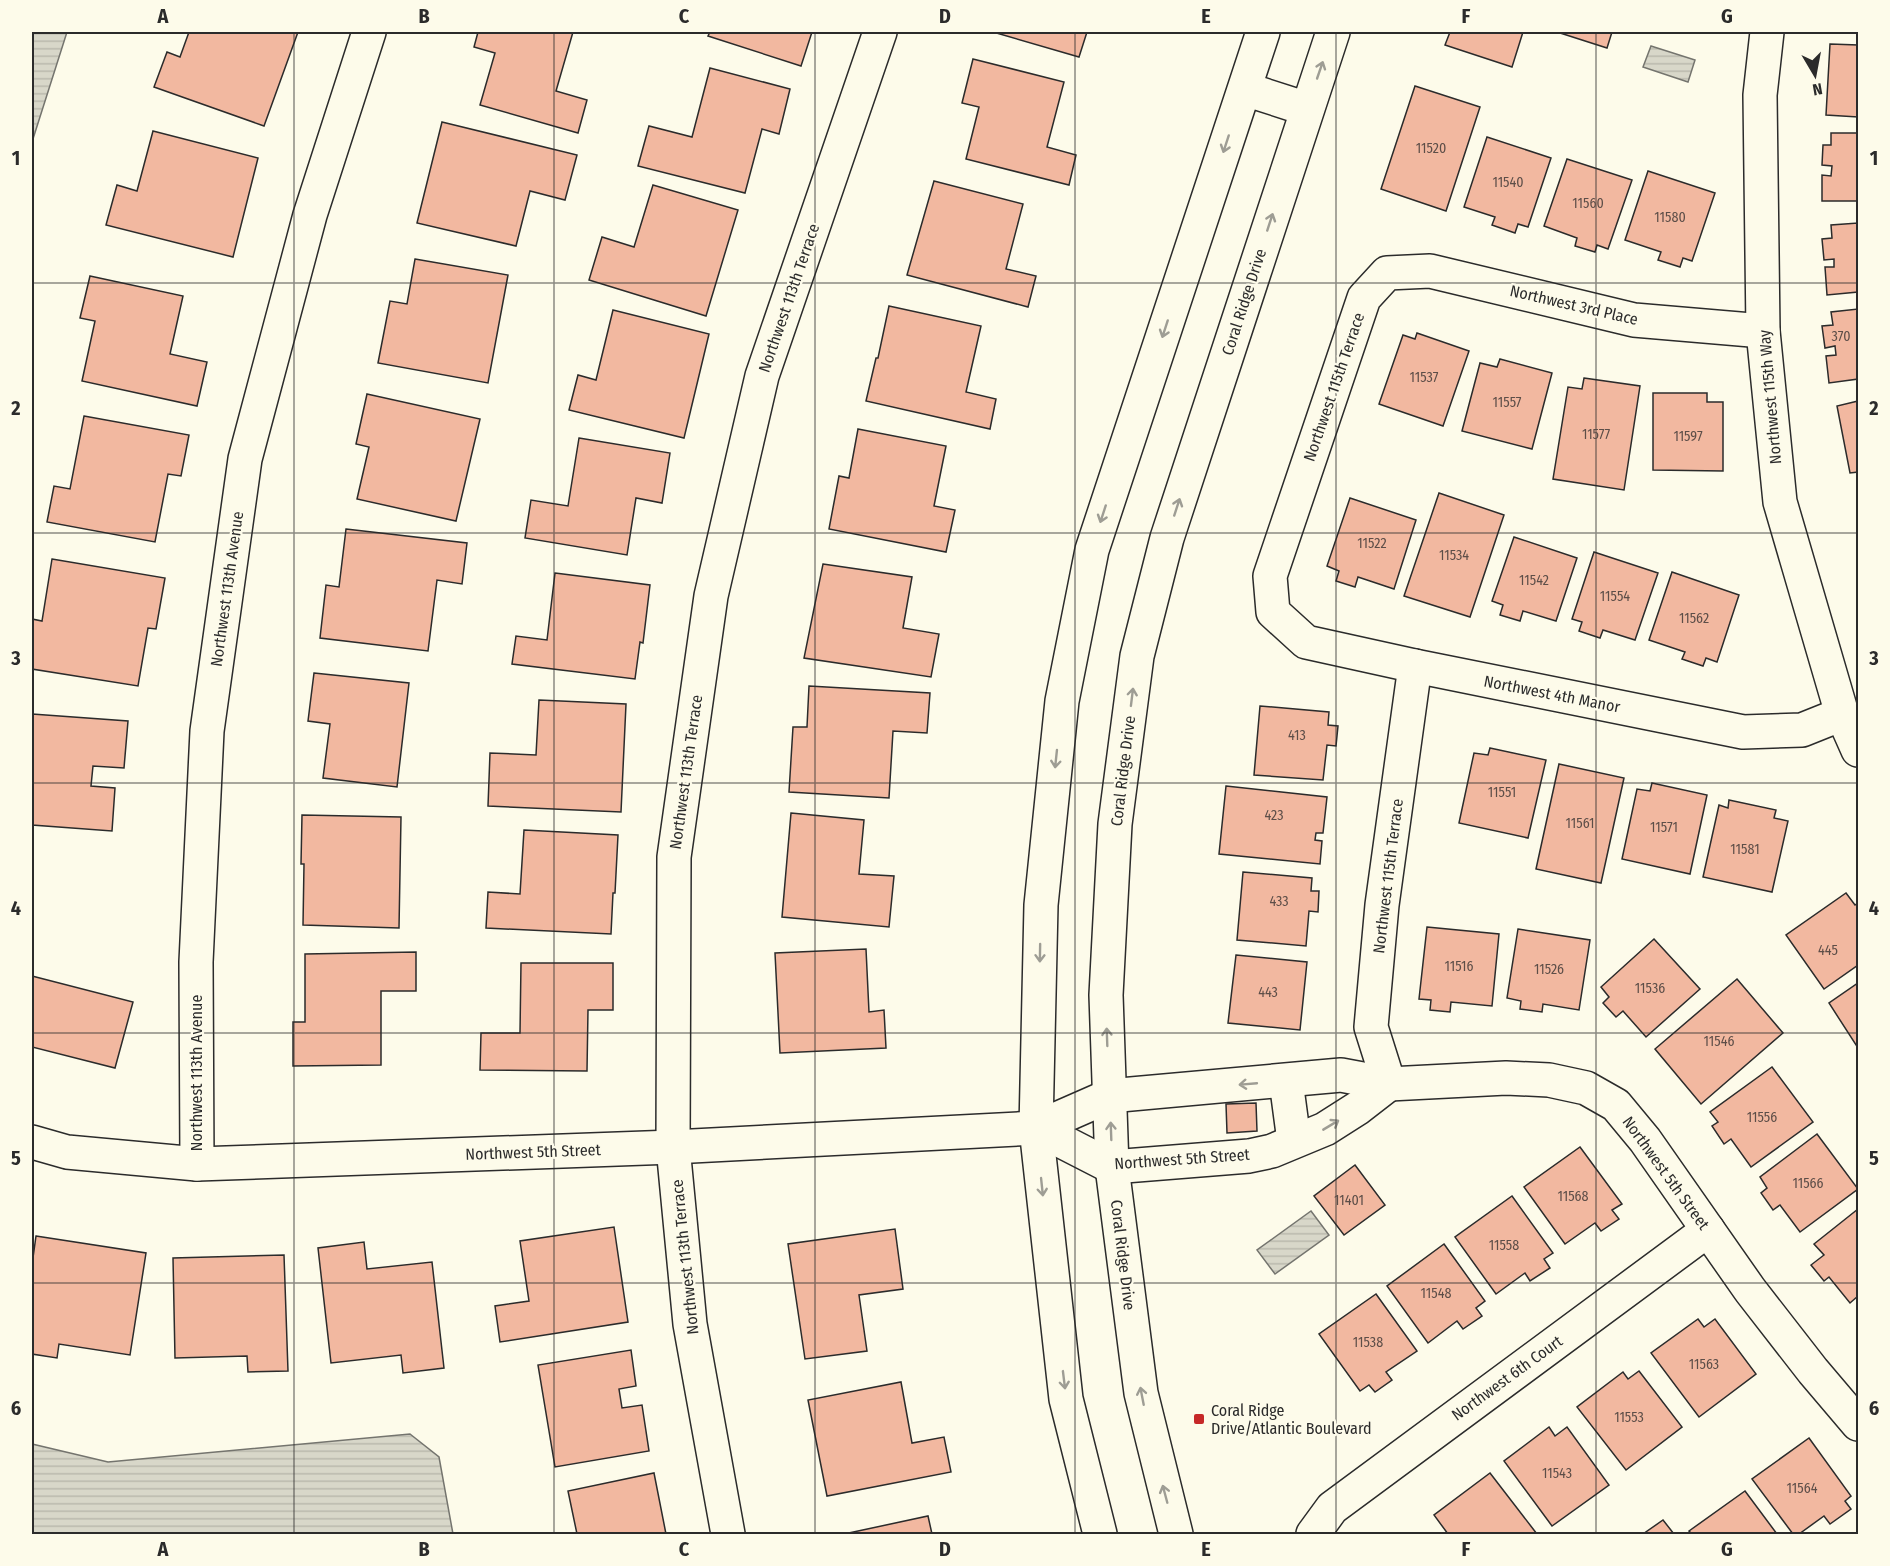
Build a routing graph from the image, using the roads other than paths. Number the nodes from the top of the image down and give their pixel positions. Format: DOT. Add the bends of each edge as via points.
graph roads {
  1 [pos="369,32"];
  2 [pos="880,32"];
  3 [pos="1263,32"];
  4 [pos="1333,32"];
  5 [pos="1767,32"];
  6 [pos="1245,89"];
  7 [pos="1307,109"];
  8 [pos="1387,273"];
  9 [pos="1763,331"];
  10 [pos="1273,612"];
  11 [pos="1415,666"];
  12 [pos="1842,714"];
  13 [pos="1858,750"];
  14 [pos="1286,1081"];
  15 [pos="1389,1084"];
  16 [pos="1109,1096"];
  17 [pos="1036,1128"];
  18 [pos="1294,1141"];
  19 [pos="32,1142"];
  20 [pos="673,1147"];
  21 [pos="197,1164"];
  22 [pos="1112,1167"];
  23 [pos="1708,1230"];
  24 [pos="1858,1424"];
  25 [pos="728,1534"];
  26 [pos="1100,1534"];
  27 [pos="1176,1534"];
  28 [pos="1313,1534"];
  1 -- 21 [label="street, Northwest 113th Avenue" via="310,215 245,459 207,731 196,962"];
  2 -- 20 [label="street, Northwest 113th Terrace" via="762,376 711,596 674,857"];
  3 -- 6 [label="street"];
  7 -- 4 [label="street, Coral Ridge Drive, one-way"];
  5 -- 9 [label="street, Northwest 115th Way" via="1760,95"];
  6 -- 7 [label="street"];
  6 -- 17 [label="street, one-way" via="1089,562 1062,701 1041,905"];
  16 -- 7 [label="street, Coral Ridge Drive, one-way" via="1106,995 1115,836 1137,656 1167,538"];
  8 -- 9 [label="street, Northwest 3rd Place" via="1430,271 1634,320"];
  8 -- 10 [label="street, Northwest 115th Terrace" via="1364,298 1270,576"];
  9 -- 12 [label="street, Northwest 115th Way" via="1780,502"];
  10 -- 11 [label="street, Northwest 4th Manor" via="1306,642"];
  11 -- 12 [label="street, Northwest 4th Manor" via="1743,732 1802,730"];
  11 -- 15 [label="street, Northwest 115th Terrace" via="1382,905 1371,1027"];
  12 -- 13 [label="street, Northwest 115th Way"];
  14 -- 15 [label="street, Northwest 5th Street" via="1341,1075"];
  14 -- 16 [label="street, Northwest 5th Street, one-way"];
  14 -- 18 [label="street"];
  18 -- 15 [label="street, Northwest 5th Street, one-way" via="1325,1129"];
  15 -- 23 [label="street, Northwest 5th Street" via="1506,1078 1549,1080 1586,1088 1616,1106 1645,1140"];
  16 -- 17 [label="street, Northwest 5th Street"];
  22 -- 16 [label="street, Coral Ridge Drive, one-way"];
  17 -- 20 [label="street, Northwest 5th Street"];
  17 -- 22 [label="street, Northwest 5th Street"];
  17 -- 26 [label="street, one-way" via="1066,1399"];
  18 -- 22 [label="street, Northwest 5th Street" via="1249,1156"];
  19 -- 21 [label="street, Northwest 5th Street" via="67,1152"];
  20 -- 21 [label="street, Northwest 5th Street"];
  20 -- 25 [label="street, Northwest 113th Terrace" via="690,1324"];
  27 -- 22 [label="street, Coral Ridge Drive, one-way" via="1141,1393"];
  23 -- 24 [label="street, Northwest 5th Street" via="1750,1290"];
  23 -- 28 [label="street, Northwest 6th Court" via="1332,1508"];
}
